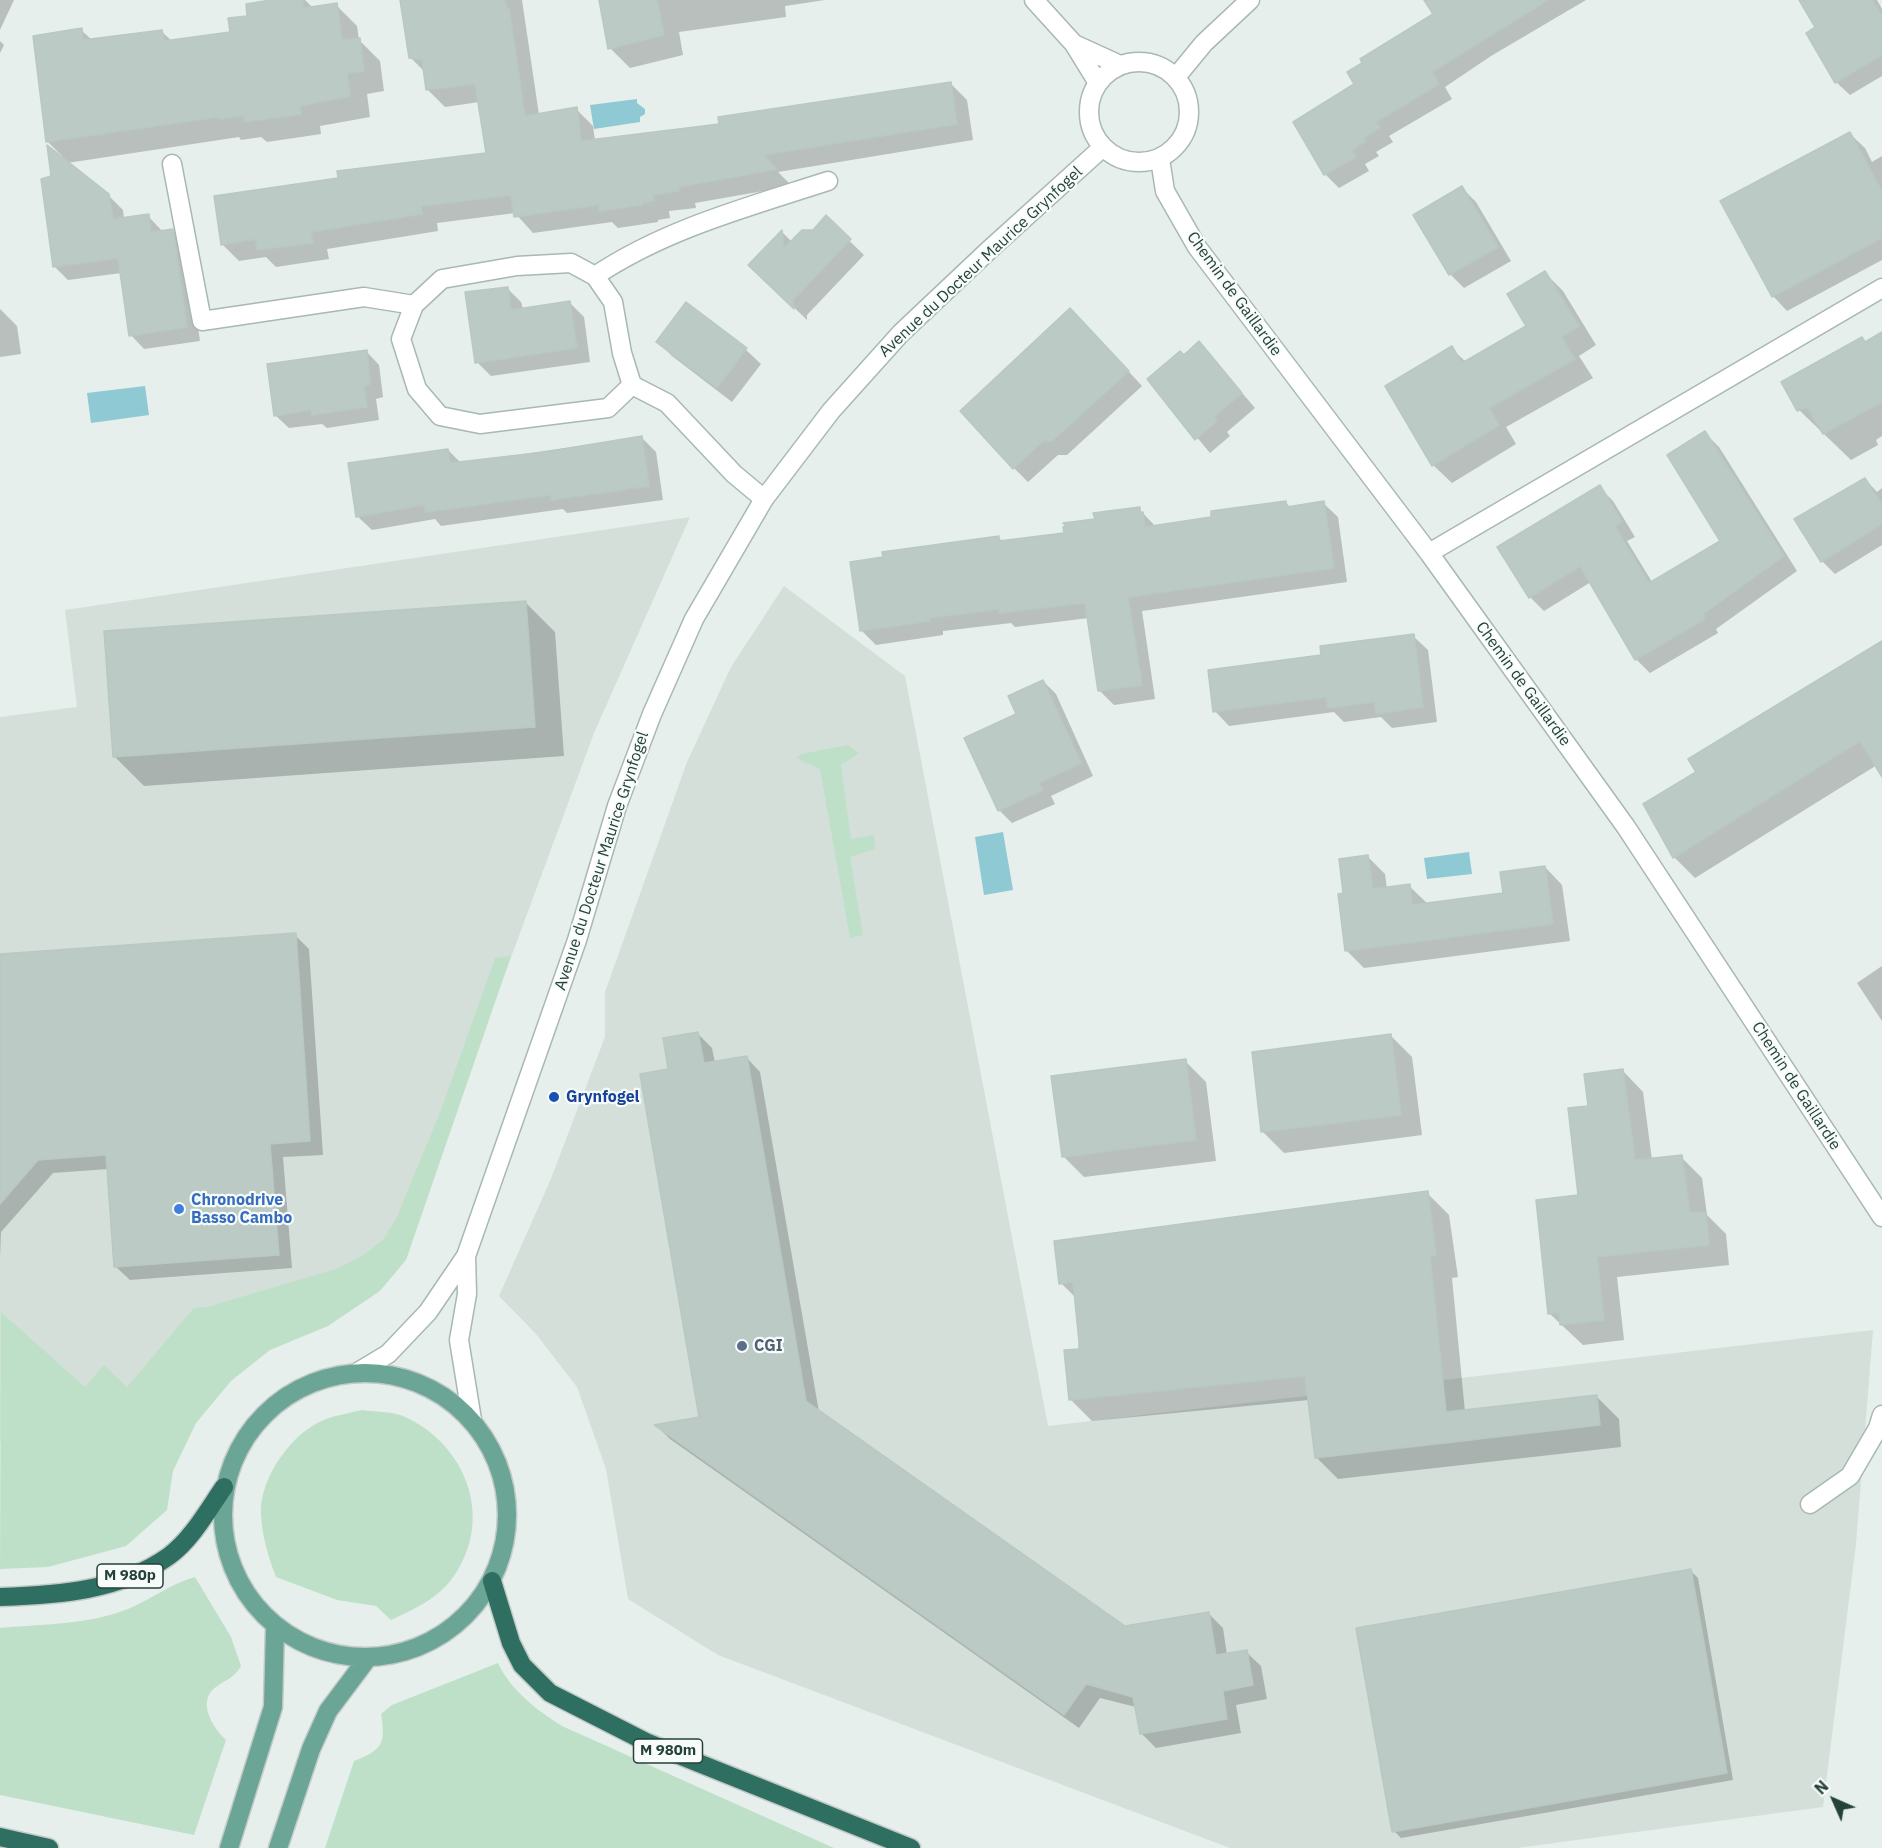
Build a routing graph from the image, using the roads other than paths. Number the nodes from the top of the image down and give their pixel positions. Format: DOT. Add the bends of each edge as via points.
graph roads {
  1 [pos="1034,0"];
  2 [pos="1250,0"];
  3 [pos="1074,44"];
  4 [pos="1119,65"];
  5 [pos="1176,77"];
  6 [pos="1098,83"];
  7 [pos="1102,148"];
  8 [pos="1160,159"];
  9 [pos="172,164"];
  10 [pos="828,181"];
  11 [pos="595,276"];
  12 [pos="1882,288"];
  13 [pos="414,305"];
  14 [pos="632,385"];
  15 [pos="764,499"];
  16 [pos="1430,553"];
  17 [pos="1882,1217"];
  18 [pos="466,1256"];
  19 [pos="358,1372"];
  20 [pos="1882,1415"];
  21 [pos="472,1420"];
  22 [pos="224,1487"];
  23 [pos="1810,1504"];
  24 [pos="492,1581"];
  25 [pos="0,1597"];
  26 [pos="275,1628"];
  27 [pos="367,1659"];
  28 [pos="0,1837"];
  29 [pos="49,1848"];
  30 [pos="229,1848"];
  31 [pos="278,1848"];
  32 [pos="911,1848"];
  1 -- 3 [label="street"];
  2 -- 5 [label="street" via="1204,43"];
  3 -- 4 [label="street"];
  3 -- 6 [label="street"];
  4 -- 5 [label="street" via="1139,61 1159,65"];
  4 -- 6 [label="street"];
  5 -- 8 [label="street" via="1188,98 1189,122 1179,144"];
  6 -- 7 [label="street" via="1089,105 1090,128"];
  7 -- 8 [label="street" via="1119,159 1140,163"];
  7 -- 15 [label="street, Avenue du Docteur Maurice Grynfogel" via="901,333 831,411"];
  8 -- 16 [label="street, Chemin de Gaillardie" via="1165,191 1197,248"];
  9 -- 13 [label="street" via="202,321 364,297"];
  10 -- 11 [label="street" via="696,225 622,258"];
  11 -- 13 [label="street" via="571,262 517,266 442,279"];
  11 -- 14 [label="street" via="613,302"];
  12 -- 16 [label="street"];
  13 -- 14 [label="street" via="401,339 417,389 440,416 480,424 608,408"];
  14 -- 15 [label="street" via="667,403 734,474"];
  15 -- 18 [label="street, Avenue du Docteur Maurice Grynfogel" via="694,619 652,714 617,806 577,940"];
  16 -- 17 [label="street, Chemin de Gaillardie" via="1626,827"];
  18 -- 19 [label="street, Avenue du Docteur Maurice Grynfogel" via="428,1312 388,1354"];
  18 -- 21 [label="street, Avenue du Docteur Maurice Grynfogel" via="466,1293 459,1340"];
  19 -- 21 [label="main road" via="401,1377 440,1393"];
  19 -- 22 [label="main road" via="313,1383 287,1396 258,1420 237,1451"];
  20 -- 23 [label="street" via="1850,1476"];
  21 -- 24 [label="main road" via="495,1456 507,1497 506,1541"];
  22 -- 25 [label="highway, M 980p" via="197,1527 170,1555 138,1574 60,1594"];
  22 -- 26 [label="main road" via="223,1539 241,1588"];
  24 -- 27 [label="main road" via="461,1622 417,1649"];
  24 -- 32 [label="highway, M 980m" via="514,1650 522,1665 550,1693 646,1742"];
  26 -- 27 [label="main road" via="318,1652"];
  26 -- 30 [label="main road" via="273,1707"];
  27 -- 31 [label="main road" via="328,1711"];
  28 -- 29 [label="highway"];
}
